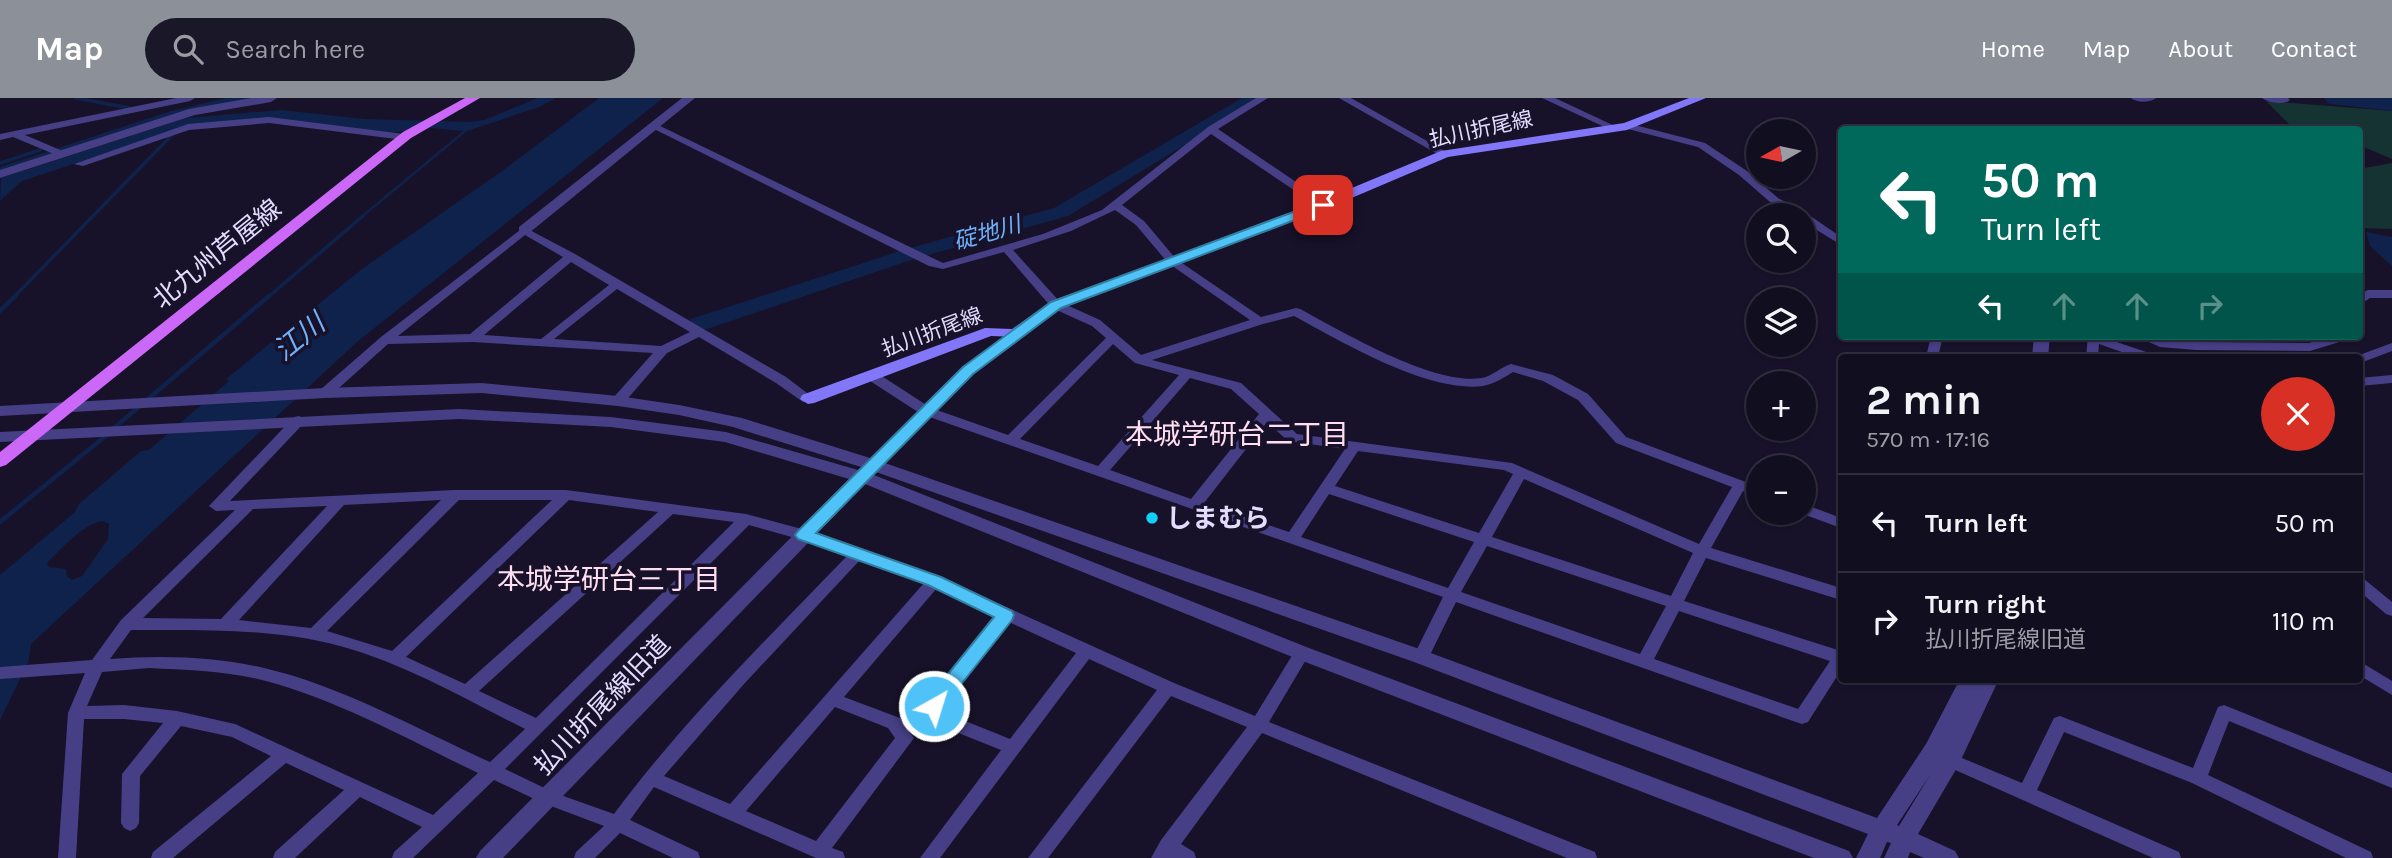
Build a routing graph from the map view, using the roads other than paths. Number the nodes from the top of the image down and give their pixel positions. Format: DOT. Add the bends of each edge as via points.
graph roads {
  1 [pos="190,98"];
  2 [pos="271,98"];
  3 [pos="462,98"];
  4 [pos="474,98"];
  5 [pos="689,98"];
  6 [pos="1264,98"];
  7 [pos="1344,98"];
  8 [pos="1547,98"];
  9 [pos="1700,98"];
  10 [pos="2136,98"];
  11 [pos="2151,98"];
  12 [pos="2267,98"];
  13 [pos="2285,100"];
  14 [pos="426,119"];
  15 [pos="653,126"];
  16 [pos="1621,127"];
  17 [pos="0,128"];
  18 [pos="1211,129"];
  19 [pos="14,134"];
  20 [pos="401,136"];
  21 [pos="0,137"];
  22 [pos="61,154"];
  23 [pos="1445,154"];
  24 [pos="79,164"];
  25 [pos="0,174"];
  26 [pos="1779,203"];
  27 [pos="1323,205"];
  28 [pos="1116,206"];
  29 [pos="1816,225"];
  30 [pos="524,230"];
  31 [pos="1838,240"];
  32 [pos="1006,248"];
  33 [pos="571,256"];
  34 [pos="1172,261"];
  35 [pos="617,284"];
  36 [pos="2392,294"];
  37 [pos="2363,296"];
  38 [pos="1056,305"];
  39 [pos="1259,321"];
  40 [pos="696,333"];
  41 [pos="1015,334"];
  42 [pos="473,338"];
  43 [pos="385,340"];
  44 [pos="546,340"];
  45 [pos="1115,340"];
  46 [pos="2099,340"];
  47 [pos="2152,340"];
  48 [pos="2332,340"];
  49 [pos="2392,347"];
  50 [pos="663,350"];
  51 [pos="2139,354"];
  52 [pos="2363,358"];
  53 [pos="1139,360"];
  54 [pos="2363,363"];
  55 [pos="1187,373"];
  56 [pos="872,376"];
  57 [pos="2388,379"];
  58 [pos="2363,382"];
  59 [pos="319,393"];
  60 [pos="808,399"];
  61 [pos="618,401"];
  62 [pos="66,408"];
  63 [pos="46,409"];
  64 [pos="0,411"];
  65 [pos="926,411"];
  66 [pos="1265,415"];
  67 [pos="291,421"];
  68 [pos="32,435"];
  69 [pos="4,439"];
  70 [pos="1010,441"];
  71 [pos="1355,446"];
  72 [pos="0,461"];
  73 [pos="868,471"];
  74 [pos="1101,472"];
  75 [pos="1521,472"];
  76 [pos="1740,485"];
  77 [pos="1746,487"];
  78 [pos="1329,489"];
  79 [pos="455,495"];
  80 [pos="566,495"];
  81 [pos="340,500"];
  82 [pos="249,505"];
  83 [pos="1194,505"];
  84 [pos="671,508"];
  85 [pos="1816,514"];
  86 [pos="746,519"];
  87 [pos="1838,522"];
  88 [pos="804,535"];
  89 [pos="1293,538"];
  90 [pos="1484,540"];
  91 [pos="1702,551"];
  92 [pos="858,553"];
  93 [pos="934,581"];
  94 [pos="2363,586"];
  95 [pos="1838,593"];
  96 [pos="1452,595"];
  97 [pos="1676,604"];
  98 [pos="2392,610"];
  99 [pos="1006,615"];
  100 [pos="127,624"];
  101 [pos="226,624"];
  102 [pos="314,634"];
  103 [pos="1087,650"];
  104 [pos="1302,653"];
  105 [pos="1421,657"];
  106 [pos="1838,657"];
  107 [pos="394,659"];
  108 [pos="1644,661"];
  109 [pos="1838,663"];
  110 [pos="97,665"];
  111 [pos="2363,670"];
  112 [pos="0,673"];
  113 [pos="1968,683"];
  114 [pos="1987,683"];
  115 [pos="1168,688"];
  116 [pos="2392,690"];
  117 [pos="465,693"];
  118 [pos="832,699"];
  119 [pos="76,713"];
  120 [pos="177,718"];
  121 [pos="1259,724"];
  122 [pos="538,727"];
  123 [pos="1012,747"];
  124 [pos="285,754"];
  125 [pos="1950,760"];
  126 [pos="492,772"];
  127 [pos="651,778"];
  128 [pos="2198,778"];
  129 [pos="2392,781"];
  130 [pos="358,788"];
  131 [pos="2026,793"];
  132 [pos="549,798"];
  133 [pos="733,813"];
  134 [pos="130,823"];
  135 [pos="618,823"];
  136 [pos="436,825"];
  137 [pos="1881,831"];
  138 [pos="1900,848"];
  139 [pos="1164,852"];
  140 [pos="828,854"];
  141 [pos="67,858"];
  142 [pos="160,858"];
  143 [pos="282,858"];
  144 [pos="401,858"];
  145 [pos="488,858"];
  146 [pos="583,858"];
  147 [pos="691,858"];
  148 [pos="929,858"];
  149 [pos="1037,858"];
  150 [pos="1186,858"];
  151 [pos="1588,858"];
  152 [pos="1840,858"];
  153 [pos="1868,858"];
  154 [pos="1947,858"];
  155 [pos="2172,858"];
  156 [pos="2364,858"];
  1 -- 19 [label="street"];
  2 -- 22 [label="street" via="192,112"];
  3 -- 14 [label="main road, 北九州芦屋線"];
  4 -- 14 [label="main road, 北九州芦屋線"];
  5 -- 15 [label="street"];
  6 -- 18 [label="street"];
  7 -- 23 [label="street"];
  8 -- 16 [label="street"];
  9 -- 16 [label="main road, 払川折尾線"];
  10 -- 11 [label="street"];
  12 -- 13 [label="street"];
  14 -- 20 [label="main road, 北九州芦屋線"];
  15 -- 30 [label="street"];
  15 -- 32 [label="street" via="933,264"];
  16 -- 23 [label="main road, 払川折尾線"];
  16 -- 26 [label="street" via="1702,145"];
  17 -- 19 [label="street"];
  18 -- 27 [label="street"];
  18 -- 28 [label="street"];
  19 -- 21 [label="street"];
  19 -- 22 [label="street"];
  20 -- 24 [label="street" via="269,120 188,127"];
  20 -- 62 [label="main road, 北九州芦屋線"];
  20 -- 63 [label="main road, 北九州芦屋線"];
  22 -- 25 [label="street"];
  23 -- 27 [label="main road, 払川折尾線"];
  27 -- 34 [label="main road, 払川折尾線"];
  28 -- 32 [label="street" via="1090,220"];
  28 -- 34 [label="street" via="1140,223"];
  29 -- 31 [label="street"];
  30 -- 33 [label="street"];
  30 -- 43 [label="street"];
  32 -- 38 [label="street"];
  33 -- 35 [label="street"];
  33 -- 42 [label="street"];
  34 -- 38 [label="main road, 払川折尾線"];
  34 -- 39 [label="street"];
  35 -- 40 [label="street"];
  35 -- 44 [label="street"];
  36 -- 37 [label="street"];
  38 -- 41 [label="main road, 払川折尾線"];
  38 -- 45 [label="street" via="1096,323"];
  39 -- 53 [label="street"];
  39 -- 76 [label="street" via="1296,312 1376,354 1452,381 1483,382 1511,368 1548,378 1583,397 1621,440"];
  40 -- 50 [label="street"];
  40 -- 60 [label="street"];
  41 -- 56 [label="main road, 払川折尾線" via="990,331"];
  41 -- 65 [label="street, 払川折尾線旧道" via="968,370"];
  42 -- 43 [label="street"];
  42 -- 44 [label="street"];
  43 -- 59 [label="street"];
  44 -- 50 [label="street"];
  45 -- 53 [label="street"];
  45 -- 70 [label="street"];
  46 -- 51 [label="street"];
  47 -- 48 [label="street" via="2196,346 2310,347"];
  49 -- 52 [label="street"];
  50 -- 61 [label="street"];
  53 -- 55 [label="street"];
  54 -- 57 [label="street"];
  55 -- 66 [label="street" via="1236,386"];
  55 -- 74 [label="street"];
  56 -- 60 [label="main road, 払川折尾線"];
  56 -- 65 [label="street"];
  57 -- 58 [label="street"];
  59 -- 61 [label="street" via="482,388"];
  59 -- 62 [label="street"];
  61 -- 73 [label="street" via="736,422"];
  62 -- 63 [label="street"];
  62 -- 68 [label="main road, 北九州芦屋線"];
  63 -- 64 [label="street"];
  63 -- 69 [label="main road, 北九州芦屋線"];
  65 -- 70 [label="street"];
  65 -- 73 [label="street, 払川折尾線旧道"];
  66 -- 71 [label="street" via="1293,438"];
  66 -- 83 [label="street"];
  67 -- 68 [label="street"];
  67 -- 73 [label="street" via="459,414 611,422 726,437"];
  67 -- 82 [label="street" via="216,506"];
  68 -- 69 [label="street"];
  68 -- 72 [label="main road, 北九州芦屋線"];
  70 -- 74 [label="street"];
  71 -- 75 [label="street" via="1507,466"];
  71 -- 78 [label="street"];
  73 -- 88 [label="street, 払川折尾線旧道"];
  73 -- 104 [label="street"];
  73 -- 105 [label="street"];
  74 -- 83 [label="street"];
  75 -- 90 [label="street"];
  75 -- 91 [label="street"];
  76 -- 77 [label="street"];
  76 -- 91 [label="street"];
  78 -- 89 [label="street"];
  78 -- 90 [label="street"];
  79 -- 80 [label="street"];
  79 -- 81 [label="street"];
  79 -- 102 [label="street"];
  80 -- 84 [label="street"];
  80 -- 107 [label="street"];
  81 -- 82 [label="street"];
  81 -- 101 [label="street"];
  82 -- 100 [label="street"];
  83 -- 89 [label="street"];
  84 -- 86 [label="street"];
  84 -- 117 [label="street"];
  85 -- 87 [label="street"];
  86 -- 88 [label="street"];
  86 -- 122 [label="street"];
  88 -- 92 [label="street"];
  88 -- 132 [label="street, 払川折尾線旧道"];
  89 -- 96 [label="street"];
  90 -- 96 [label="street"];
  90 -- 97 [label="street"];
  91 -- 95 [label="street"];
  91 -- 97 [label="street"];
  92 -- 93 [label="street"];
  92 -- 127 [label="street"];
  93 -- 99 [label="street"];
  93 -- 118 [label="street"];
  94 -- 98 [label="street"];
  96 -- 105 [label="street"];
  96 -- 108 [label="street"];
  97 -- 106 [label="street"];
  97 -- 108 [label="street"];
  99 -- 103 [label="street"];
  99 -- 123 [label="street" via="934,706 942,719"];
  100 -- 101 [label="street"];
  100 -- 110 [label="street"];
  101 -- 102 [label="street"];
  102 -- 107 [label="street"];
  103 -- 115 [label="street"];
  103 -- 123 [label="street"];
  104 -- 121 [label="street"];
  104 -- 152 [label="street"];
  105 -- 137 [label="street"];
  107 -- 117 [label="street"];
  108 -- 109 [label="street" via="1802,717"];
  110 -- 112 [label="street, 払川折尾線旧道"];
  110 -- 119 [label="street"];
  110 -- 126 [label="street, 払川折尾線旧道" via="205,665 264,674 324,693"];
  111 -- 116 [label="street"];
  113 -- 137 [label="street" via="1934,750"];
  114 -- 125 [label="street"];
  115 -- 121 [label="street"];
  115 -- 149 [label="street"];
  117 -- 122 [label="street"];
  118 -- 133 [label="street"];
  118 -- 140 [label="street" via="894,723 905,738"];
  119 -- 120 [label="street"];
  119 -- 141 [label="street"];
  120 -- 124 [label="street" via="235,731"];
  120 -- 134 [label="street" via="131,774"];
  121 -- 139 [label="street"];
  121 -- 151 [label="street"];
  122 -- 126 [label="street"];
  123 -- 148 [label="street"];
  124 -- 130 [label="street"];
  124 -- 142 [label="street"];
  125 -- 131 [label="street"];
  125 -- 138 [label="street"];
  126 -- 132 [label="street, 払川折尾線旧道"];
  126 -- 136 [label="street"];
  127 -- 133 [label="street"];
  127 -- 135 [label="street"];
  128 -- 129 [label="street" via="2224,712"];
  128 -- 131 [label="street" via="2060,723"];
  128 -- 156 [label="street"];
  130 -- 136 [label="street"];
  130 -- 143 [label="street"];
  131 -- 155 [label="street"];
  132 -- 135 [label="street"];
  132 -- 145 [label="street"];
  133 -- 140 [label="street"];
  135 -- 146 [label="street"];
  135 -- 147 [label="street"];
  136 -- 144 [label="street"];
  137 -- 138 [label="street"];
  137 -- 153 [label="street"];
  138 -- 154 [label="street"];
  139 -- 150 [label="street"];
}
